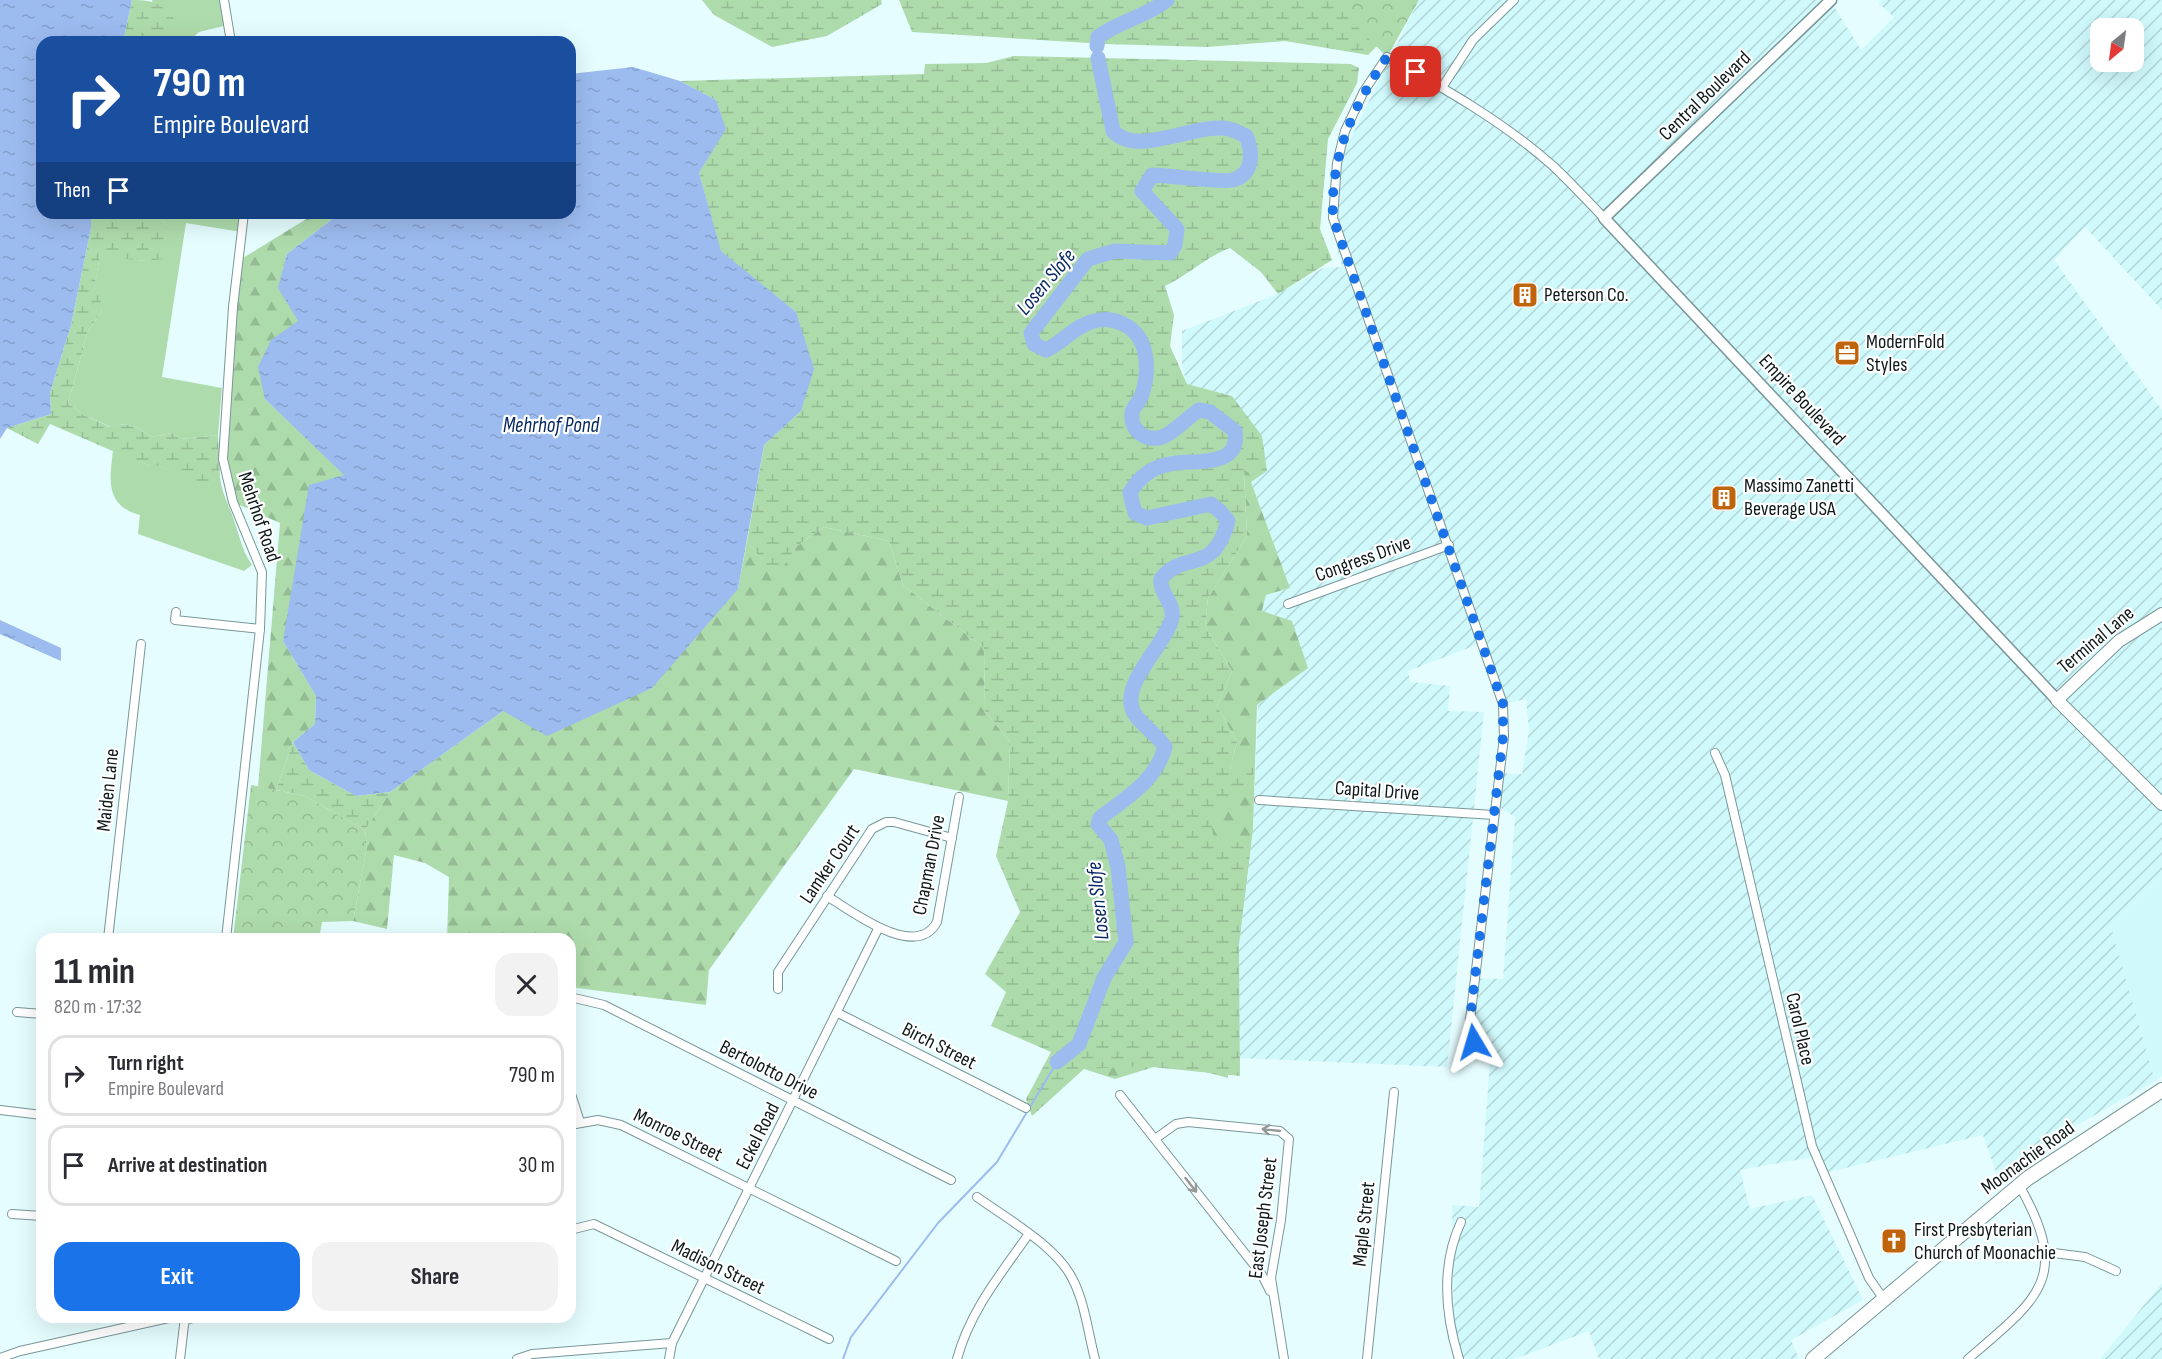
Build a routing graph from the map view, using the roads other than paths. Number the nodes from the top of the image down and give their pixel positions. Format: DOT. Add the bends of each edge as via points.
graph roads {
  1 [pos="224,0"];
  2 [pos="1515,0"];
  3 [pos="1831,0"];
  4 [pos="230,36"];
  5 [pos="1443,86"];
  6 [pos="1604,218"];
  7 [pos="242,219"];
  8 [pos="1449,545"];
  9 [pos="1288,604"];
  10 [pos="176,612"];
  11 [pos="2162,614"];
  12 [pos="260,628"];
  13 [pos="141,644"];
  14 [pos="2057,700"];
  15 [pos="1715,753"];
  16 [pos="959,797"];
  17 [pos="1259,800"];
  18 [pos="2162,804"];
  19 [pos="1494,815"];
  20 [pos="952,838"];
  21 [pos="828,896"];
  22 [pos="878,929"];
  23 [pos="109,933"];
  24 [pos="227,933"];
  25 [pos="778,989"];
  26 [pos="576,998"];
  27 [pos="17,1012"];
  28 [pos="838,1013"];
  29 [pos="36,1014"];
  30 [pos="1474,1042"];
  31 [pos="2162,1089"];
  32 [pos="1394,1092"];
  33 [pos="1120,1095"];
  34 [pos="794,1101"];
  35 [pos="1026,1108"];
  36 [pos="0,1110"];
  37 [pos="576,1110"];
  38 [pos="36,1114"];
  39 [pos="580,1122"];
  40 [pos="576,1123"];
  41 [pos="1155,1139"];
  42 [pos="951,1180"];
  43 [pos="2019,1185"];
  44 [pos="750,1188"];
  45 [pos="977,1197"];
  46 [pos="12,1214"];
  47 [pos="36,1216"];
  48 [pos="1461,1222"];
  49 [pos="576,1228"];
  50 [pos="1028,1235"];
  51 [pos="2046,1252"];
  52 [pos="896,1261"];
  53 [pos="2116,1271"];
  54 [pos="705,1278"];
  55 [pos="1273,1300"];
  56 [pos="1885,1301"];
  57 [pos="146,1323"];
  58 [pos="184,1323"];
  59 [pos="829,1339"];
  60 [pos="672,1343"];
  61 [pos="0,1358"];
  62 [pos="180,1359"];
  63 [pos="517,1359"];
  64 [pos="669,1359"];
  65 [pos="957,1359"];
  66 [pos="1095,1359"];
  67 [pos="1284,1359"];
  68 [pos="1367,1359"];
  69 [pos="1459,1359"];
  70 [pos="1813,1359"];
  71 [pos="1968,1359"];
  1 -- 4 [label="street"];
  2 -- 5 [label="street" via="1473,40"];
  3 -- 6 [label="street, Central Boulevard"];
  5 -- 6 [label="street, Empire Boulevard" via="1552,166"];
  5 -- 8 [label="street, Empire Boulevard" via="1387,57 1364,91 1345,131 1337,163 1333,218"];
  6 -- 14 [label="street, Empire Boulevard"];
  7 -- 12 [label="street, Mehrhof Road" via="223,459 233,502 262,572"];
  8 -- 9 [label="street, Congress Drive"];
  8 -- 19 [label="street" via="1503,704"];
  10 -- 12 [label="street" via="175,620"];
  11 -- 14 [label="main road, Terminal Lane" via="2119,641"];
  12 -- 24 [label="street, Mehrhof Road"];
  13 -- 23 [label="street, Maiden Lane"];
  14 -- 18 [label="main road, Empire Boulevard"];
  15 -- 56 [label="street, Carol Place" via="1725,775 1812,1146 1869,1278"];
  16 -- 20 [label="street, Chapman Drive"];
  17 -- 19 [label="street, Capital Drive"];
  19 -- 30 [label="street" via="1470,1020"];
  20 -- 21 [label="street, Lamker Court" via="894,822 878,824"];
  20 -- 22 [label="street, Chapman Drive" via="934,928 916,937"];
  21 -- 22 [label="street, Chapman Drive"];
  21 -- 25 [label="street, Lamker Court" via="778,972"];
  22 -- 28 [label="street, Eckel Road"];
  26 -- 34 [label="street, Bertolotto Drive" via="604,1005"];
  27 -- 29 [label="street"];
  28 -- 34 [label="street, Eckel Road"];
  28 -- 35 [label="street, Birch Street"];
  31 -- 43 [label="main road, Moonachie Road"];
  32 -- 68 [label="street, Maple Street"];
  33 -- 41 [label="street, East Joseph Street"];
  34 -- 42 [label="street, Bertolotto Drive"];
  34 -- 44 [label="street, Eckel Road"];
  36 -- 38 [label="street"];
  37 -- 39 [label="street"];
  39 -- 40 [label="street, Monroe Street"];
  39 -- 44 [label="street, Monroe Street" via="598,1120 621,1125"];
  41 -- 55 [label="street, East Joseph Street, one-way" via="1262,1275"];
  55 -- 41 [label="street, East Joseph Street, one-way" via="1271,1278 1281,1220 1287,1134 1188,1122 1176,1124"];
  43 -- 51 [label="street" via="2038,1217"];
  43 -- 56 [label="main road, Moonachie Road"];
  44 -- 52 [label="street, Monroe Street"];
  44 -- 54 [label="street, Eckel Road"];
  45 -- 50 [label="street"];
  46 -- 47 [label="street"];
  48 -- 69 [label="street" via="1451,1244 1446,1288"];
  49 -- 54 [label="street, Madison Street" via="594,1224"];
  50 -- 65 [label="street" via="977,1307"];
  50 -- 66 [label="street" via="1058,1258 1072,1277"];
  51 -- 53 [label="street" via="2085,1257"];
  51 -- 71 [label="street" via="2043,1276 2031,1302"];
  54 -- 59 [label="street, Madison Street"];
  54 -- 60 [label="street, Eckel Road"];
  55 -- 67 [label="street, East Joseph Street"];
  56 -- 70 [label="main road, Moonachie Road"];
  57 -- 61 [label="street"];
  58 -- 62 [label="street"];
  60 -- 63 [label="street" via="532,1354"];
  60 -- 64 [label="street, Eckel Road"];
}
